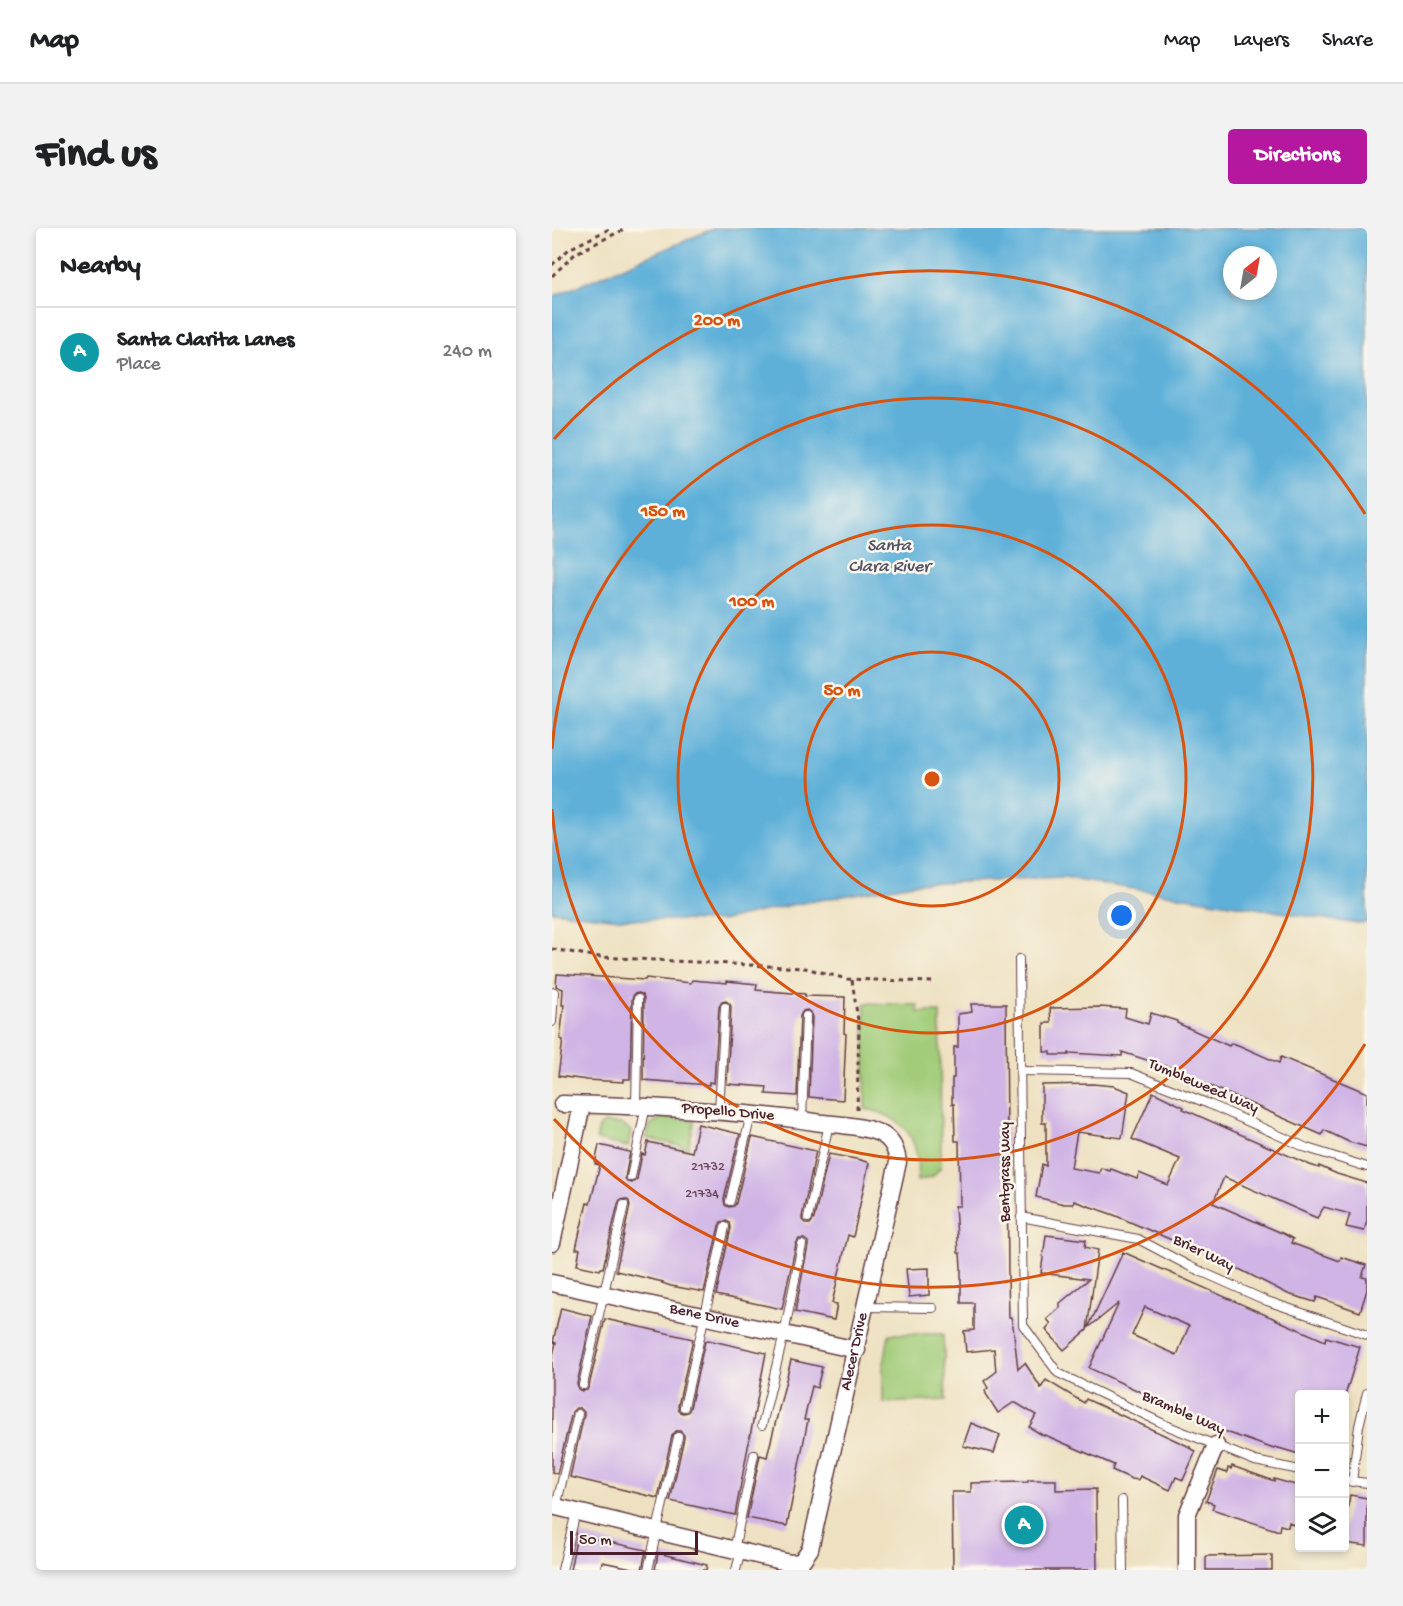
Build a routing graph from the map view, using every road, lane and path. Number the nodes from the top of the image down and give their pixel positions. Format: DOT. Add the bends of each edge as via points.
graph roads {
  1 [pos="611,228"];
  2 [pos="627,228"];
  3 [pos="552,265"];
  4 [pos="552,276"];
  5 [pos="552,949"];
  6 [pos="1019,959"];
  7 [pos="851,979"];
  8 [pos="933,982"];
  9 [pos="554,992"];
  10 [pos="638,999"];
  11 [pos="725,1007"];
  12 [pos="807,1016"];
  13 [pos="552,1022"];
  14 [pos="1020,1071"];
  15 [pos="555,1104"];
  16 [pos="582,1105"];
  17 [pos="641,1106"];
  18 [pos="719,1112"];
  19 [pos="751,1115"];
  20 [pos="802,1120"];
  21 [pos="829,1124"];
  22 [pos="856,1127"];
  23 [pos="890,1140"];
  24 [pos="1367,1167"];
  25 [pos="631,1177"];
  26 [pos="730,1201"];
  27 [pos="624,1205"];
  28 [pos="1021,1217"];
  29 [pos="808,1218"];
  30 [pos="725,1227"];
  31 [pos="552,1243"];
  32 [pos="802,1245"];
  33 [pos="552,1283"];
  34 [pos="603,1295"];
  35 [pos="866,1307"];
  36 [pos="933,1308"];
  37 [pos="705,1317"];
  38 [pos="784,1334"];
  39 [pos="1367,1335"];
  40 [pos="857,1350"];
  41 [pos="1058,1373"];
  42 [pos="583,1385"];
  43 [pos="1367,1393"];
  44 [pos="684,1407"];
  45 [pos="578,1414"];
  46 [pos="762,1425"];
  47 [pos="678,1437"];
  48 [pos="1216,1445"];
  49 [pos="754,1455"];
  50 [pos="1295,1469"];
  51 [pos="1349,1476"];
  52 [pos="1349,1481"];
  53 [pos="1367,1483"];
  54 [pos="1122,1500"];
  55 [pos="554,1506"];
  56 [pos="576,1512"];
  57 [pos="656,1531"];
  58 [pos="737,1550"];
  59 [pos="805,1566"];
  60 [pos="562,1570"];
  61 [pos="648,1570"];
  62 [pos="736,1570"];
  63 [pos="1124,1570"];
  64 [pos="1187,1570"];
  1 -- 3 [label="path" via="569,249"];
  2 -- 4 [label="path" via="576,253"];
  5 -- 7 [label="path" via="600,957 795,967"];
  6 -- 14 [label="lane, Bentgrass Way"];
  7 -- 8 [label="path"];
  7 -- 22 [label="path" via="858,1027"];
  9 -- 13 [label="lane"];
  10 -- 17 [label="lane"];
  11 -- 18 [label="lane"];
  12 -- 20 [label="lane"];
  14 -- 24 [label="lane, Tumbleweed Way" via="1131,1073 1307,1148"];
  14 -- 28 [label="lane, Bentgrass Way"];
  15 -- 16 [label="street, Propello Drive"];
  16 -- 17 [label="street, Propello Drive"];
  16 -- 31 [label="street"];
  17 -- 18 [label="street, Propello Drive"];
  17 -- 25 [label="lane"];
  18 -- 19 [label="street, Propello Drive"];
  19 -- 20 [label="street, Propello Drive"];
  19 -- 26 [label="lane"];
  20 -- 21 [label="street, Propello Drive"];
  21 -- 22 [label="street, Propello Drive"];
  21 -- 29 [label="lane"];
  22 -- 23 [label="street, Propello Drive"];
  23 -- 35 [label="street, Alecer Drive" via="898,1162"];
  27 -- 34 [label="lane"];
  28 -- 39 [label="lane, Brier Way" via="1138,1239 1267,1301"];
  28 -- 41 [label="lane, Bentgrass Way" via="1023,1325"];
  30 -- 37 [label="lane"];
  32 -- 38 [label="lane"];
  33 -- 34 [label="street, Bene Drive"];
  34 -- 37 [label="street, Bene Drive"];
  34 -- 42 [label="lane"];
  35 -- 36 [label="lane"];
  35 -- 40 [label="street, Alecer Drive"];
  37 -- 38 [label="street, Bene Drive"];
  37 -- 44 [label="lane"];
  38 -- 40 [label="street, Bene Drive"];
  38 -- 46 [label="lane"];
  40 -- 59 [label="street, Alecer Drive"];
  41 -- 48 [label="lane, Bramble Way"];
  43 -- 51 [label="lane"];
  45 -- 55 [label="lane"];
  47 -- 57 [label="lane"];
  48 -- 50 [label="lane, Bramble Way" via="1255,1461"];
  48 -- 64 [label="street" via="1187,1515"];
  49 -- 58 [label="lane"];
  52 -- 53 [label="lane"];
  54 -- 63 [label="lane"];
  55 -- 56 [label="street"];
  56 -- 57 [label="street"];
  56 -- 60 [label="lane"];
  57 -- 58 [label="street"];
  57 -- 61 [label="lane"];
  58 -- 59 [label="street"];
  58 -- 62 [label="lane"];
}
